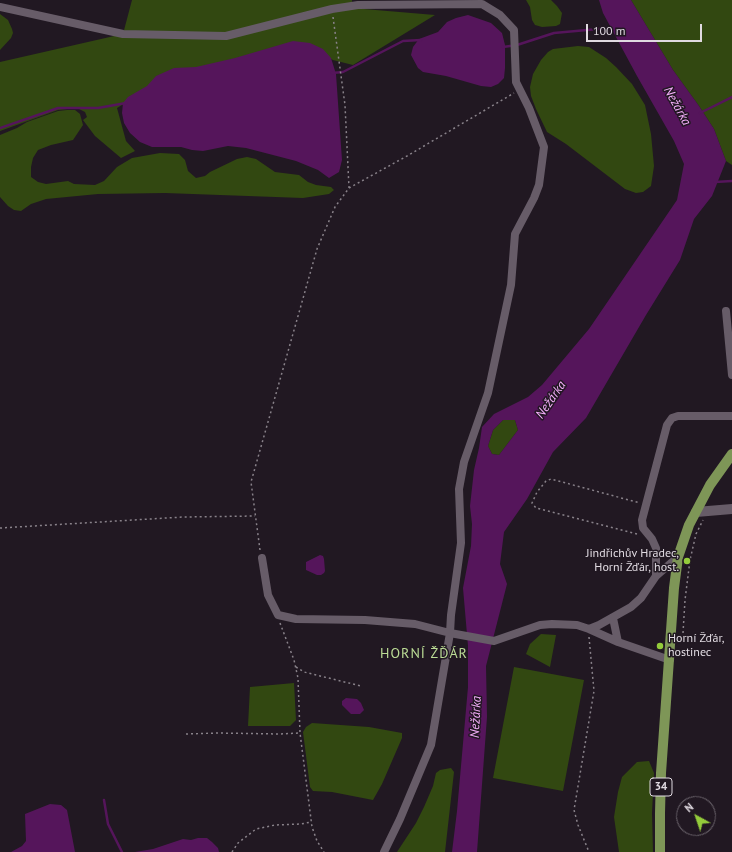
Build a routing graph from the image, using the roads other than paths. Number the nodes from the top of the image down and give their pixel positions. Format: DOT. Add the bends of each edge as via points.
graph roads {
  1 [pos="0,7"];
  2 [pos="726,311"];
  3 [pos="732,375"];
  4 [pos="732,416"];
  5 [pos="732,454"];
  6 [pos="732,508"];
  7 [pos="696,512"];
  8 [pos="678,557"];
  9 [pos="262,558"];
  10 [pos="656,576"];
  11 [pos="613,618"];
  12 [pos="588,629"];
  13 [pos="450,633"];
  14 [pos="618,642"];
  15 [pos="670,660"];
  16 [pos="384,852"];
  17 [pos="660,852"];
  1 -- 13 [label="street" via="123,34 226,36 332,9 358,5 482,4 500,15 514,30 516,82 544,146 539,185 515,234 511,285 488,393 464,462 459,489 460,543"];
  2 -- 3 [label="street"];
  4 -- 10 [label="street" via="678,416 672,418 667,425 642,520 643,528 656,548"];
  5 -- 7 [label="main road, 34" via="710,485"];
  6 -- 7 [label="street"];
  7 -- 8 [label="main road, 34"];
  8 -- 10 [label="street"];
  8 -- 15 [label="main road, 34"];
  9 -- 13 [label="street" via="268,595 278,615 296,619 414,624"];
  10 -- 11 [label="street" via="641,598"];
  11 -- 12 [label="street"];
  11 -- 14 [label="street"];
  12 -- 13 [label="street" via="577,625 540,625 494,641"];
  12 -- 14 [label="street"];
  13 -- 16 [label="street" via="431,745"];
  14 -- 15 [label="street"];
  15 -- 17 [label="main road, 34" via="660,805"];
}
